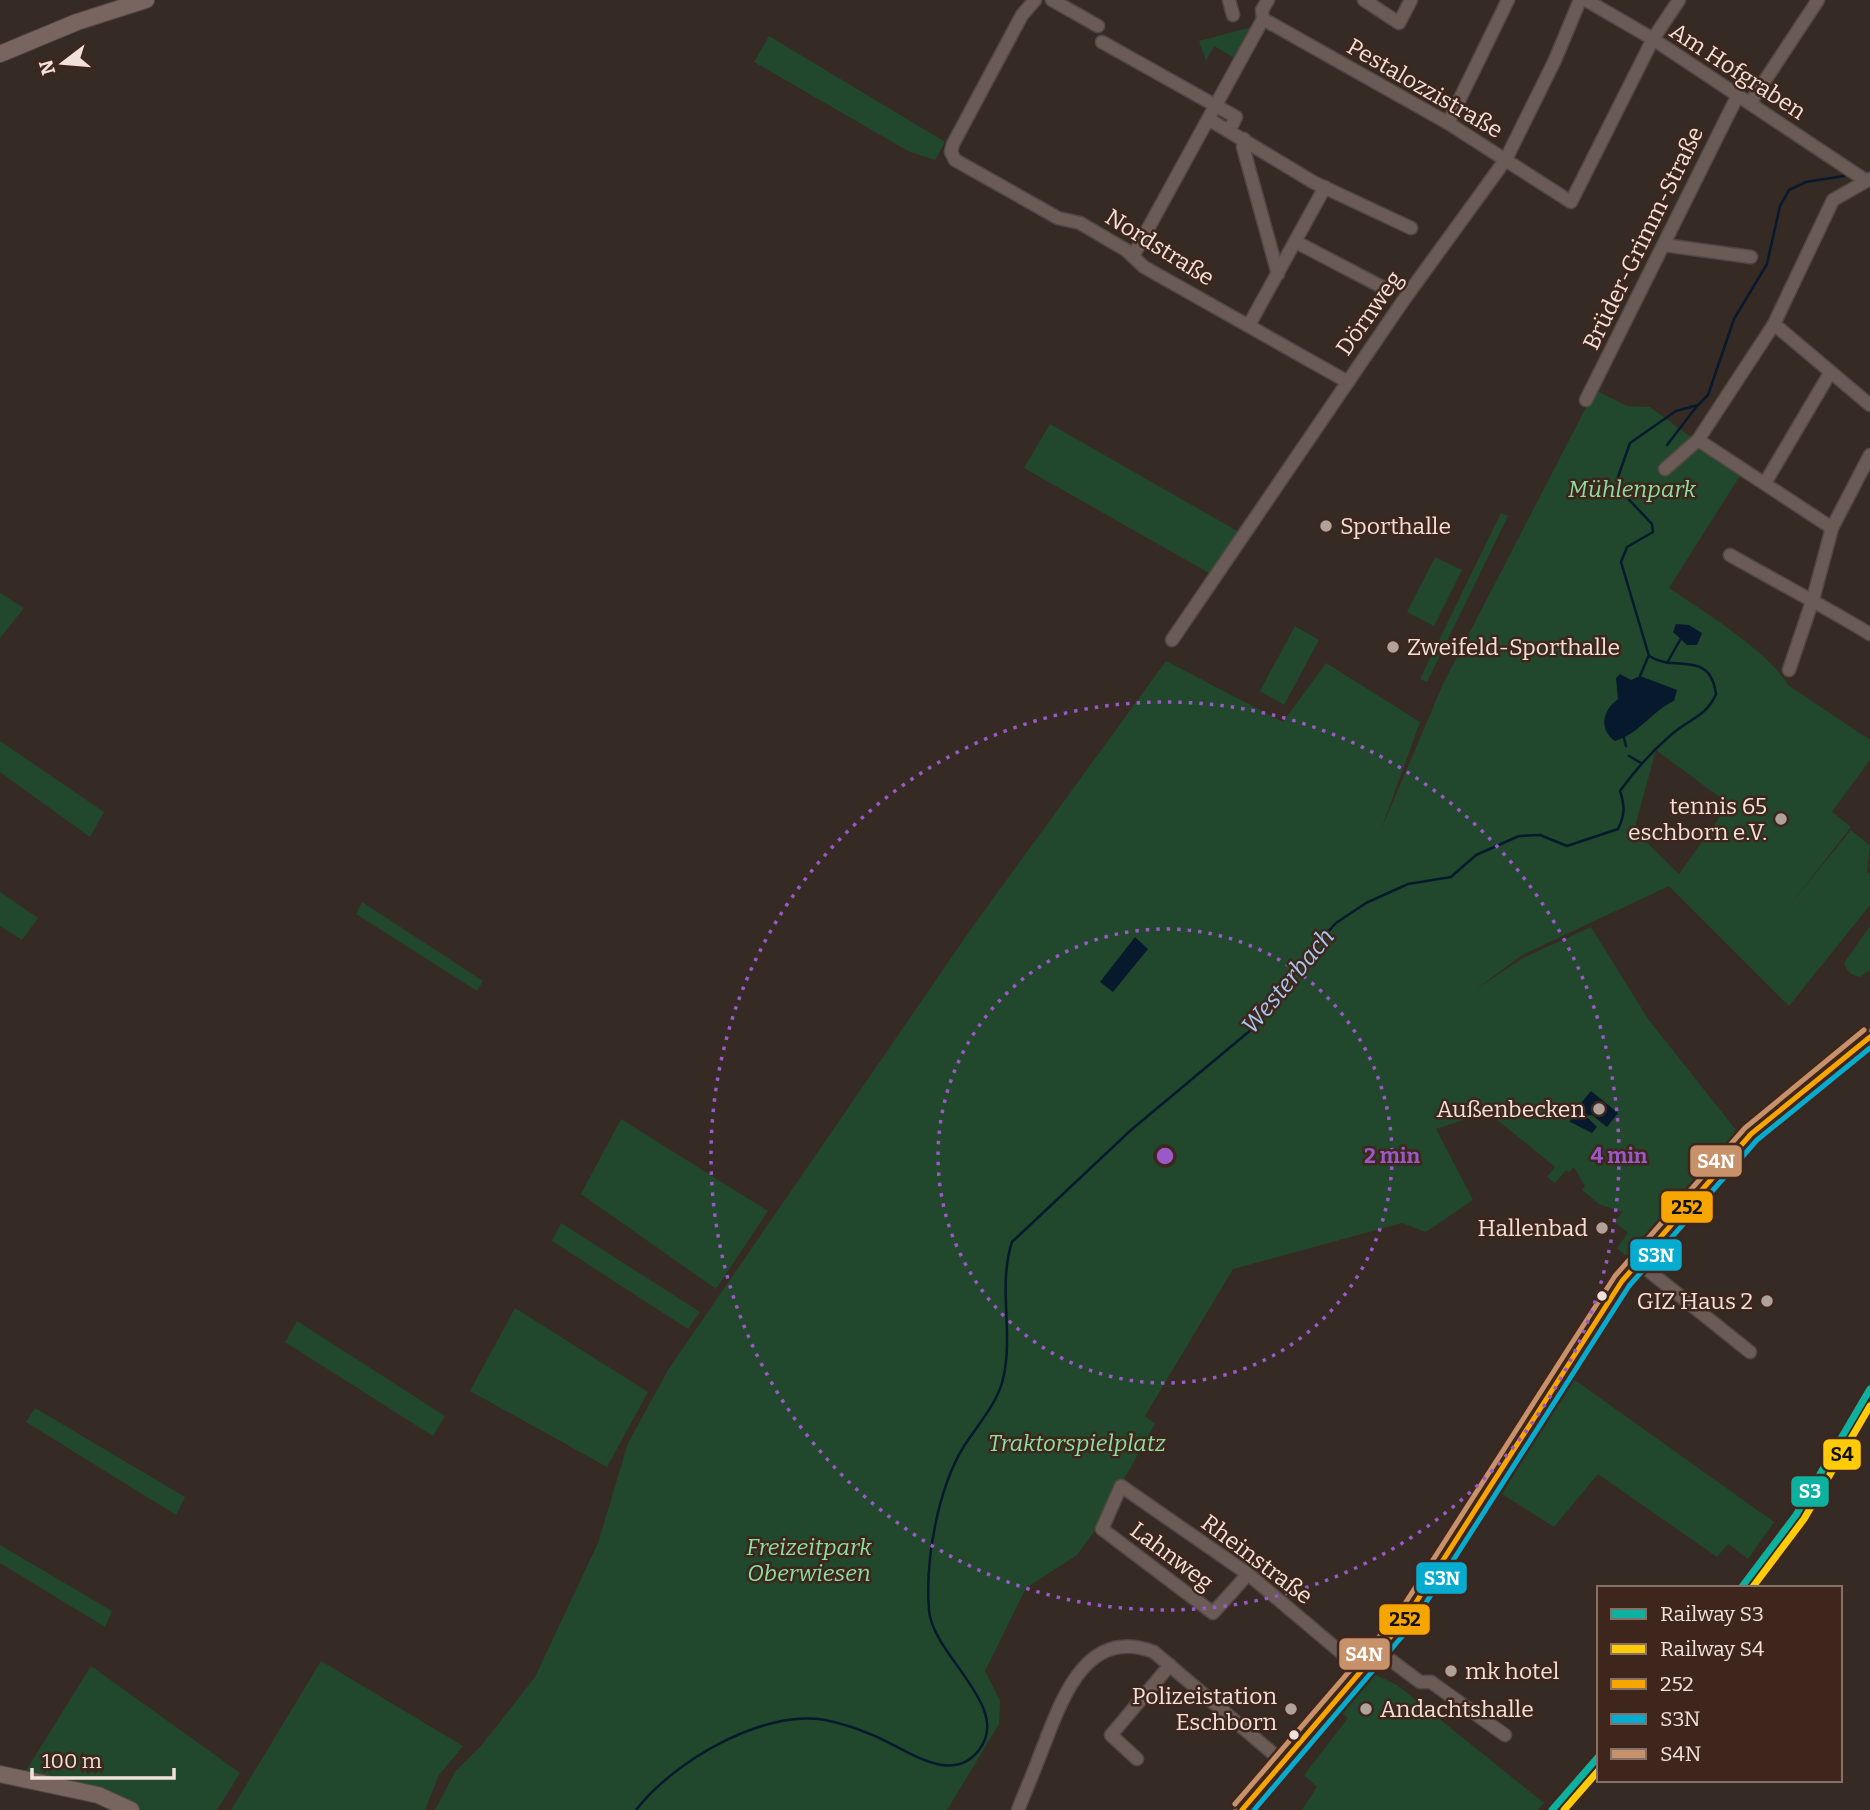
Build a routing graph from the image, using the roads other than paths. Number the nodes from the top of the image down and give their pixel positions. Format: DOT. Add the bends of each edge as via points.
graph roads {
  1 [pos="146,0"];
  2 [pos="1035,0"];
  3 [pos="1052,0"];
  4 [pos="1229,0"];
  5 [pos="1364,0"];
  6 [pos="1411,0"];
  7 [pos="1508,0"];
  8 [pos="1580,0"];
  9 [pos="1586,0"];
  10 [pos="1679,0"];
  11 [pos="1818,0"];
  12 [pos="1264,10"];
  13 [pos="1233,15"];
  14 [pos="1098,26"];
  15 [pos="1653,39"];
  16 [pos="1102,42"];
  17 [pos="0,54"];
  18 [pos="1738,95"];
  19 [pos="1750,103"];
  20 [pos="1216,107"];
  21 [pos="1210,120"];
  22 [pos="1448,123"];
  23 [pos="1229,131"];
  24 [pos="1244,139"];
  25 [pos="1506,159"];
  26 [pos="1860,176"];
  27 [pos="1325,187"];
  28 [pos="1411,228"];
  29 [pos="1296,242"];
  30 [pos="1664,245"];
  31 [pos="1133,256"];
  32 [pos="1751,257"];
  33 [pos="1278,274"];
  34 [pos="1384,288"];
  35 [pos="1774,324"];
  36 [pos="1249,325"];
  37 [pos="1830,373"];
  38 [pos="1348,382"];
  39 [pos="1586,400"];
  40 [pos="1870,405"];
  41 [pos="1698,440"];
  42 [pos="1870,455"];
  43 [pos="1665,469"];
  44 [pos="1765,483"];
  45 [pos="1832,528"];
  46 [pos="1730,555"];
  47 [pos="1813,599"];
  48 [pos="1870,634"];
  49 [pos="1172,640"];
  50 [pos="1789,670"];
  51 [pos="1870,1037"];
  52 [pos="1639,1264"];
  53 [pos="1750,1352"];
  54 [pos="1121,1486"];
  55 [pos="1248,1574"];
  56 [pos="1380,1652"];
  57 [pos="1170,1665"];
  58 [pos="1363,1671"];
  59 [pos="1505,1735"];
  60 [pos="1137,1759"];
  61 [pos="1283,1762"];
  62 [pos="0,1774"];
  63 [pos="131,1810"];
  64 [pos="1018,1810"];
  65 [pos="1241,1810"];
  1 -- 17 [label="street"];
  2 -- 31 [label="street, Nordstraße" via="1021,15 951,152 958,163 1058,218 1080,223"];
  3 -- 14 [label="street"];
  4 -- 13 [label="street"];
  5 -- 6 [label="street" via="1399,23"];
  7 -- 22 [label="street"];
  8 -- 25 [label="street, Dörnweg"];
  9 -- 15 [label="street, Am Hofgraben"];
  10 -- 15 [label="street"];
  11 -- 19 [label="street"];
  12 -- 20 [label="street"];
  12 -- 22 [label="street, Pestalozzistraße"];
  15 -- 18 [label="street, Am Hofgraben"];
  15 -- 25 [label="street, Pestalozzistraße" via="1571,202"];
  16 -- 20 [label="street"];
  18 -- 19 [label="street, Am Hofgraben"];
  18 -- 30 [label="street, Brüder-Grimm-Straße"];
  19 -- 26 [label="street, Am Hofgraben"];
  20 -- 21 [label="street"];
  20 -- 23 [label="street" via="1236,117"];
  21 -- 23 [label="street"];
  21 -- 31 [label="street"];
  22 -- 25 [label="street, Pestalozzistraße"];
  23 -- 24 [label="street"];
  24 -- 27 [label="street"];
  24 -- 33 [label="street"];
  25 -- 38 [label="street, Dörnweg"];
  26 -- 35 [label="street" via="1833,200"];
  27 -- 28 [label="street"];
  27 -- 29 [label="street"];
  29 -- 33 [label="street"];
  29 -- 34 [label="street"];
  30 -- 32 [label="street"];
  30 -- 39 [label="street, Brüder-Grimm-Straße"];
  31 -- 36 [label="street, Nordstraße" via="1144,267"];
  33 -- 36 [label="street"];
  35 -- 37 [label="street"];
  35 -- 41 [label="street"];
  36 -- 38 [label="street, Nordstraße"];
  37 -- 40 [label="street"];
  37 -- 44 [label="street"];
  38 -- 49 [label="street, Dörnweg"];
  41 -- 43 [label="street"];
  41 -- 44 [label="street"];
  42 -- 45 [label="street"];
  44 -- 45 [label="street"];
  45 -- 47 [label="street"];
  46 -- 47 [label="street"];
  47 -- 48 [label="street"];
  47 -- 50 [label="street"];
  51 -- 52 [label="street" via="1751,1134"];
  52 -- 53 [label="street"];
  52 -- 56 [label="street" via="1607,1299 1463,1532"];
  54 -- 55 [label="street, Rheinstraße"];
  54 -- 55 [label="street, Lahnweg" via="1102,1529 1213,1613"];
  55 -- 58 [label="street, Rheinstraße"];
  56 -- 58 [label="street"];
  56 -- 59 [label="street"];
  57 -- 60 [label="street" via="1111,1735"];
  57 -- 61 [label="street"];
  57 -- 64 [label="street" via="1135,1645 1105,1652 1082,1666 1060,1702"];
  58 -- 61 [label="street"];
  61 -- 65 [label="street"];
  62 -- 63 [label="street" via="98,1796"];
}
